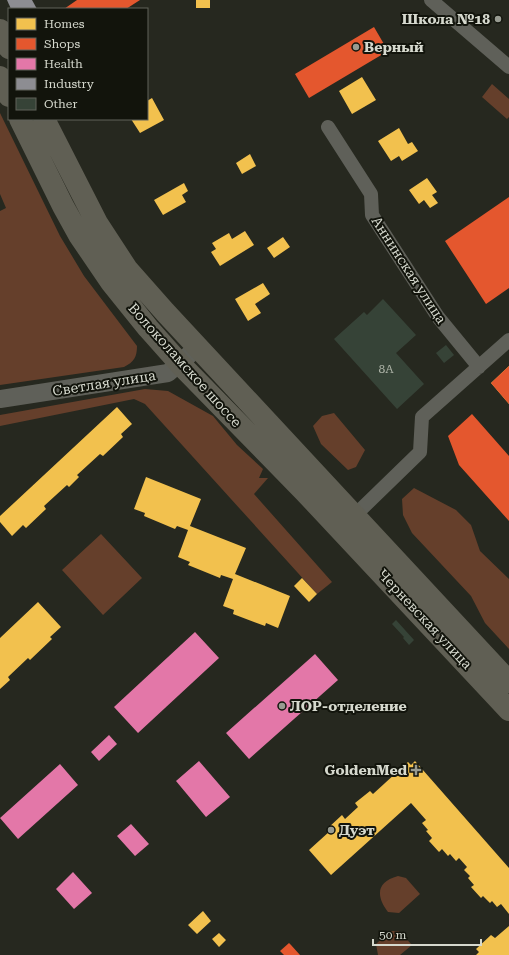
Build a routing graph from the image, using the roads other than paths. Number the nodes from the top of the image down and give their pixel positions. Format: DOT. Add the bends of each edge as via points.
graph roads {
  1 [pos="431,0"];
  2 [pos="0,30"];
  3 [pos="8,46"];
  4 [pos="509,67"];
  5 [pos="0,77"];
  6 [pos="8,94"];
  7 [pos="20,120"];
  8 [pos="44,120"];
  9 [pos="328,127"];
  10 [pos="509,340"];
  11 [pos="198,347"];
  12 [pos="180,364"];
  13 [pos="479,367"];
  14 [pos="0,399"];
  15 [pos="347,523"];
  16 [pos="509,682"];
  17 [pos="509,710"];
  1 -- 4 [label="street"];
  2 -- 3 [label="main road"];
  5 -- 6 [label="main road"];
  7 -- 12 [label="main road, Волоколамское шоссе" via="82,240 111,282"];
  8 -- 11 [label="main road, Волоколамское шоссе" via="111,246 128,269"];
  9 -- 13 [label="street, Аннинская улица" via="371,194 372,215 438,317"];
  10 -- 13 [label="street"];
  11 -- 12 [label="street, Светлая улица"];
  11 -- 15 [label="main road, Волоколамское шоссе" via="287,442"];
  12 -- 14 [label="street, Светлая улица" via="168,373"];
  12 -- 15 [label="main road, Волоколамское шоссе" via="294,480"];
  13 -- 15 [label="street" via="422,417 420,452"];
  15 -- 16 [label="main road, Черневская улица"];
  15 -- 17 [label="main road, Черневская улица"];
}
